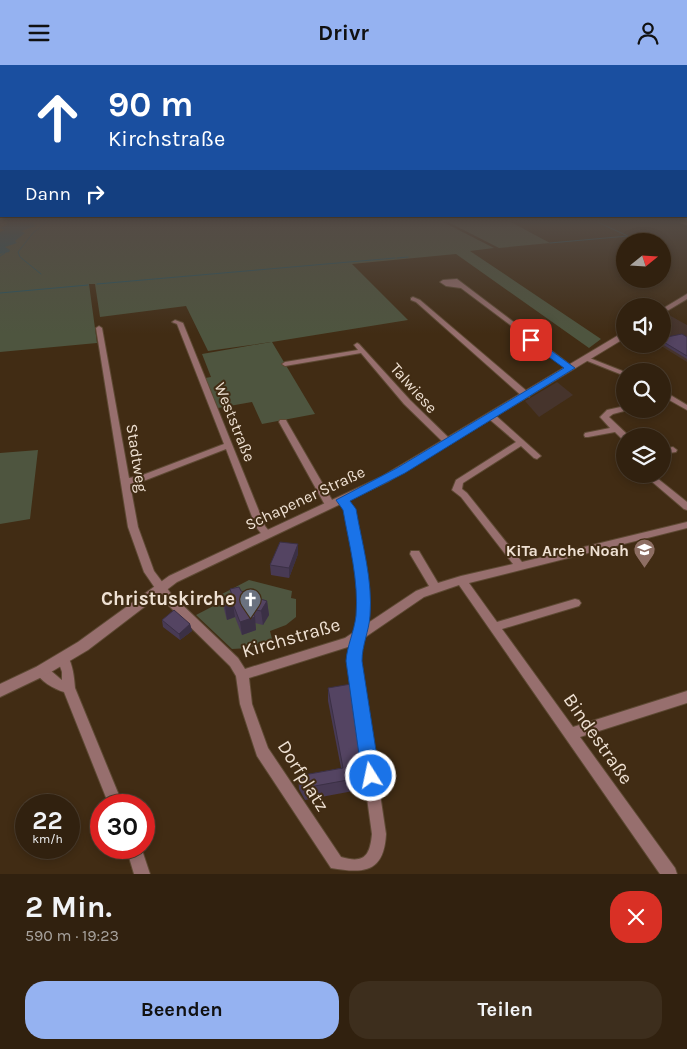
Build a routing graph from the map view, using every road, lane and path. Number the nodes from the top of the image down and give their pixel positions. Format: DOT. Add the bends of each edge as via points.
graph roads {
  1 [pos="462,287"];
  2 [pos="686,297"];
  3 [pos="414,299"];
  4 [pos="671,306"];
  5 [pos="175,322"];
  6 [pos="99,328"];
  7 [pos="616,341"];
  8 [pos="360,348"];
  9 [pos="587,359"];
  10 [pos="285,365"];
  11 [pos="571,368"];
  12 [pos="616,370"];
  13 [pos="526,395"];
  14 [pos="672,398"];
  15 [pos="687,408"];
  16 [pos="616,410"];
  17 [pos="491,416"];
  18 [pos="283,421"];
  19 [pos="615,429"];
  20 [pos="588,435"];
  21 [pos="448,442"];
  22 [pos="522,442"];
  23 [pos="228,445"];
  24 [pos="537,456"];
  25 [pos="126,482"];
  26 [pos="658,483"];
  27 [pos="342,500"];
  28 [pos="330,505"];
  29 [pos="687,507"];
  30 [pos="687,525"];
  31 [pos="267,535"];
  32 [pos="415,554"];
  33 [pos="520,566"];
  34 [pos="461,580"];
  35 [pos="160,588"];
  36 [pos="435,588"];
  37 [pos="575,603"];
  38 [pos="495,627"];
  39 [pos="358,637"];
  40 [pos="63,658"];
  41 [pos="41,671"];
  42 [pos="242,675"];
  43 [pos="69,688"];
  44 [pos="0,691"];
  45 [pos="687,697"];
  46 [pos="572,735"];
  47 [pos="112,794"];
  48 [pos="137,859"];
  49 [pos="364,873"];
  50 [pos="142,874"];
  51 [pos="669,874"];
  1 -- 11 [label="street"];
  2 -- 4 [label="street"];
  3 -- 13 [label="street"];
  5 -- 23 [label="street, Weststraße" via="180,323"];
  6 -- 25 [label="street, Stadtweg"];
  7 -- 9 [label="street, Schapener Straße"];
  8 -- 10 [label="street, Talwiese"];
  8 -- 21 [label="street, Talwiese" via="407,402"];
  9 -- 11 [label="street, Schapener Straße"];
  9 -- 12 [label="street"];
  11 -- 13 [label="street, Schapener Straße"];
  13 -- 17 [label="street, Schapener Straße"];
  14 -- 15 [label="street"];
  16 -- 19 [label="street" via="604,417"];
  17 -- 21 [label="street, Schapener Straße"];
  17 -- 22 [label="street"];
  18 -- 28 [label="street"];
  19 -- 20 [label="street"];
  21 -- 27 [label="street, Schapener Straße" via="393,475"];
  22 -- 24 [label="street"];
  22 -- 33 [label="street" via="459,482 457,490"];
  23 -- 25 [label="street"];
  23 -- 31 [label="street, Weststraße"];
  25 -- 35 [label="street, Stadtweg" via="136,536 149,572"];
  26 -- 29 [label="street"];
  27 -- 28 [label="street, Schapener Straße"];
  27 -- 39 [label="street, Kirchstraße" via="349,509 364,593"];
  28 -- 31 [label="street, Schapener Straße"];
  30 -- 33 [label="street"];
  31 -- 35 [label="street, Schapener Straße" via="190,570"];
  32 -- 36 [label="street"];
  33 -- 34 [label="street"];
  34 -- 36 [label="street"];
  34 -- 38 [label="street, Bindestraße"];
  35 -- 40 [label="street, Schapener Straße"];
  35 -- 42 [label="street, Kirchstraße" via="227,652"];
  36 -- 39 [label="street" via="420,594"];
  37 -- 38 [label="street"];
  38 -- 46 [label="street, Bindestraße"];
  39 -- 42 [label="street, Kirchstraße" via="340,646"];
  39 -- 49 [label="street, Dorfplatz" via="355,677 379,834 379,849"];
  40 -- 41 [label="street, Schapener Straße"];
  40 -- 43 [label="street"];
  41 -- 43 [label="street" via="59,685"];
  41 -- 44 [label="street, Schapener Straße"];
  42 -- 49 [label="street, Dorfplatz" via="246,704 262,751 336,863 353,873"];
  43 -- 47 [label="street"];
  45 -- 46 [label="street"];
  46 -- 51 [label="street, Bindestraße"];
  48 -- 50 [label="street"];
}
